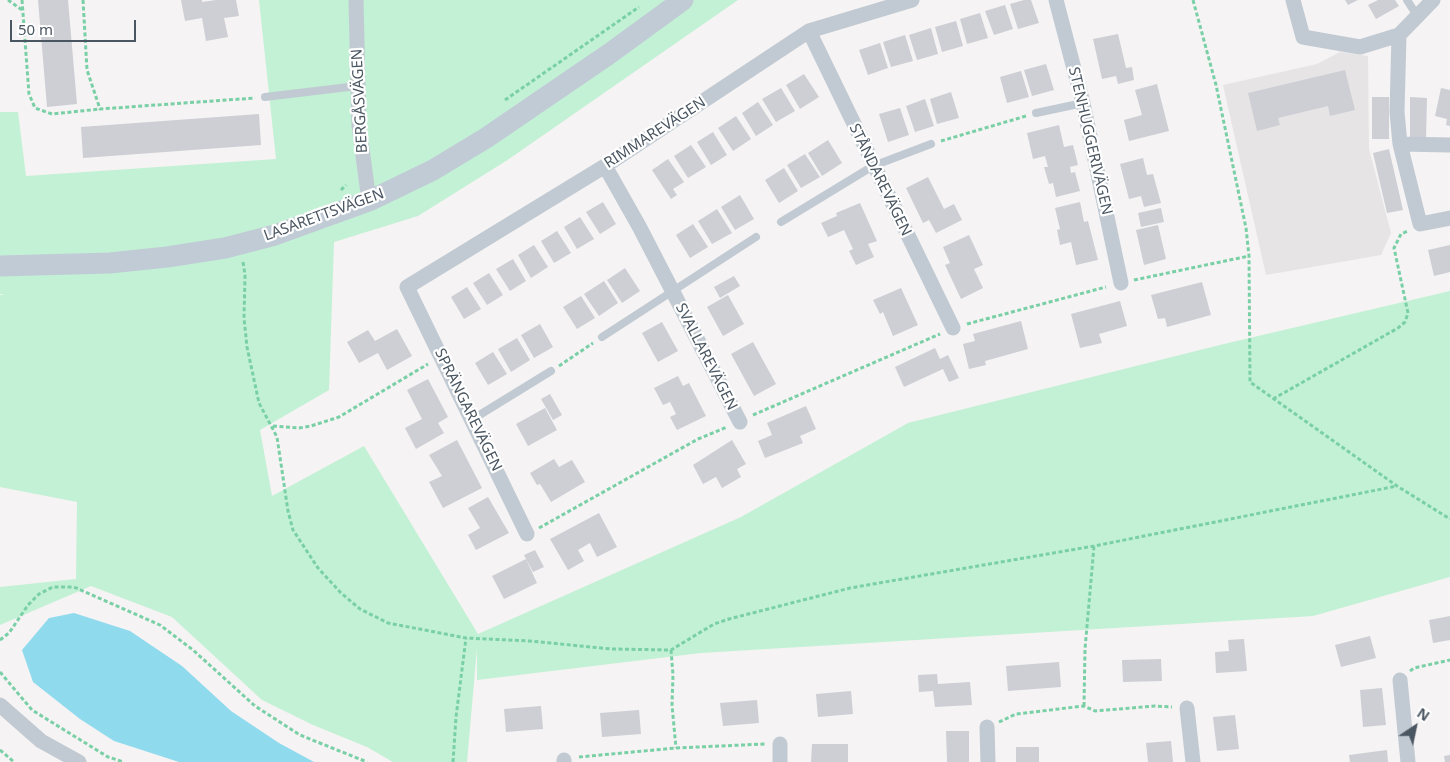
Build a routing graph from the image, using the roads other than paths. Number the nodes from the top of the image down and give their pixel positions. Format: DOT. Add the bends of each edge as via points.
graph roads {
  1 [pos="356,0"];
  2 [pos="683,0"];
  3 [pos="912,0"];
  4 [pos="1056,0"];
  5 [pos="1293,0"];
  6 [pos="1407,0"];
  7 [pos="1433,0"];
  8 [pos="1418,17"];
  9 [pos="809,31"];
  10 [pos="1399,35"];
  11 [pos="357,86"];
  12 [pos="266,98"];
  13 [pos="1083,103"];
  14 [pos="1036,113"];
  15 [pos="931,144"];
  16 [pos="1400,144"];
  17 [pos="1450,145"];
  18 [pos="605,166"];
  19 [pos="874,166"];
  20 [pos="369,202"];
  21 [pos="1450,218"];
  22 [pos="781,222"];
  23 [pos="756,237"];
  24 [pos="0,266"];
  25 [pos="1121,283"];
  26 [pos="407,287"];
  27 [pos="672,292"];
  28 [pos="953,328"];
  29 [pos="602,337"];
  30 [pos="551,371"];
  31 [pos="472,419"];
  32 [pos="740,422"];
  33 [pos="527,534"];
  34 [pos="1400,680"];
  35 [pos="0,705"];
  36 [pos="1187,708"];
  37 [pos="987,727"];
  38 [pos="780,744"];
  39 [pos="79,762"];
  40 [pos="780,762"];
  41 [pos="988,762"];
  42 [pos="1192,762"];
  43 [pos="1408,762"];
  1 -- 11 [label="street, BERGÅSVÄGEN"];
  2 -- 20 [label="street, LASARETTSVÄGEN" via="486,138"];
  3 -- 9 [label="street, RIMMAREVÄGEN"];
  4 -- 13 [label="street, STENHUGGERIVÄGEN"];
  5 -- 10 [label="street" via="1302,38 1360,47"];
  6 -- 8 [label="lane"];
  7 -- 8 [label="street"];
  8 -- 10 [label="street"];
  9 -- 18 [label="street, RIMMAREVÄGEN"];
  9 -- 19 [label="street, STÅNDAREVÄGEN"];
  10 -- 16 [label="street" via="1397,112"];
  11 -- 12 [label="lane"];
  11 -- 20 [label="street, BERGÅSVÄGEN"];
  13 -- 14 [label="lane"];
  13 -- 25 [label="street, STENHUGGERIVÄGEN"];
  15 -- 19 [label="lane"];
  16 -- 17 [label="street"];
  16 -- 21 [label="street" via="1420,224"];
  18 -- 26 [label="street, RIMMAREVÄGEN"];
  18 -- 27 [label="street, SVALLAREVÄGEN"];
  19 -- 22 [label="lane"];
  19 -- 28 [label="street, STÅNDAREVÄGEN"];
  20 -- 24 [label="street, LASARETTSVÄGEN" via="275,235 225,248 110,262"];
  23 -- 27 [label="lane, SVALLAREVÄGEN"];
  26 -- 31 [label="street, SPRÄNGAREVÄGEN"];
  27 -- 29 [label="lane, SVALLAREVÄGEN"];
  27 -- 32 [label="street, SVALLAREVÄGEN"];
  30 -- 31 [label="lane"];
  31 -- 33 [label="street, SPRÄNGAREVÄGEN"];
  34 -- 43 [label="street"];
  35 -- 39 [label="street" via="42,741"];
  36 -- 42 [label="street"];
  37 -- 41 [label="street"];
  38 -- 40 [label="street"];
}
